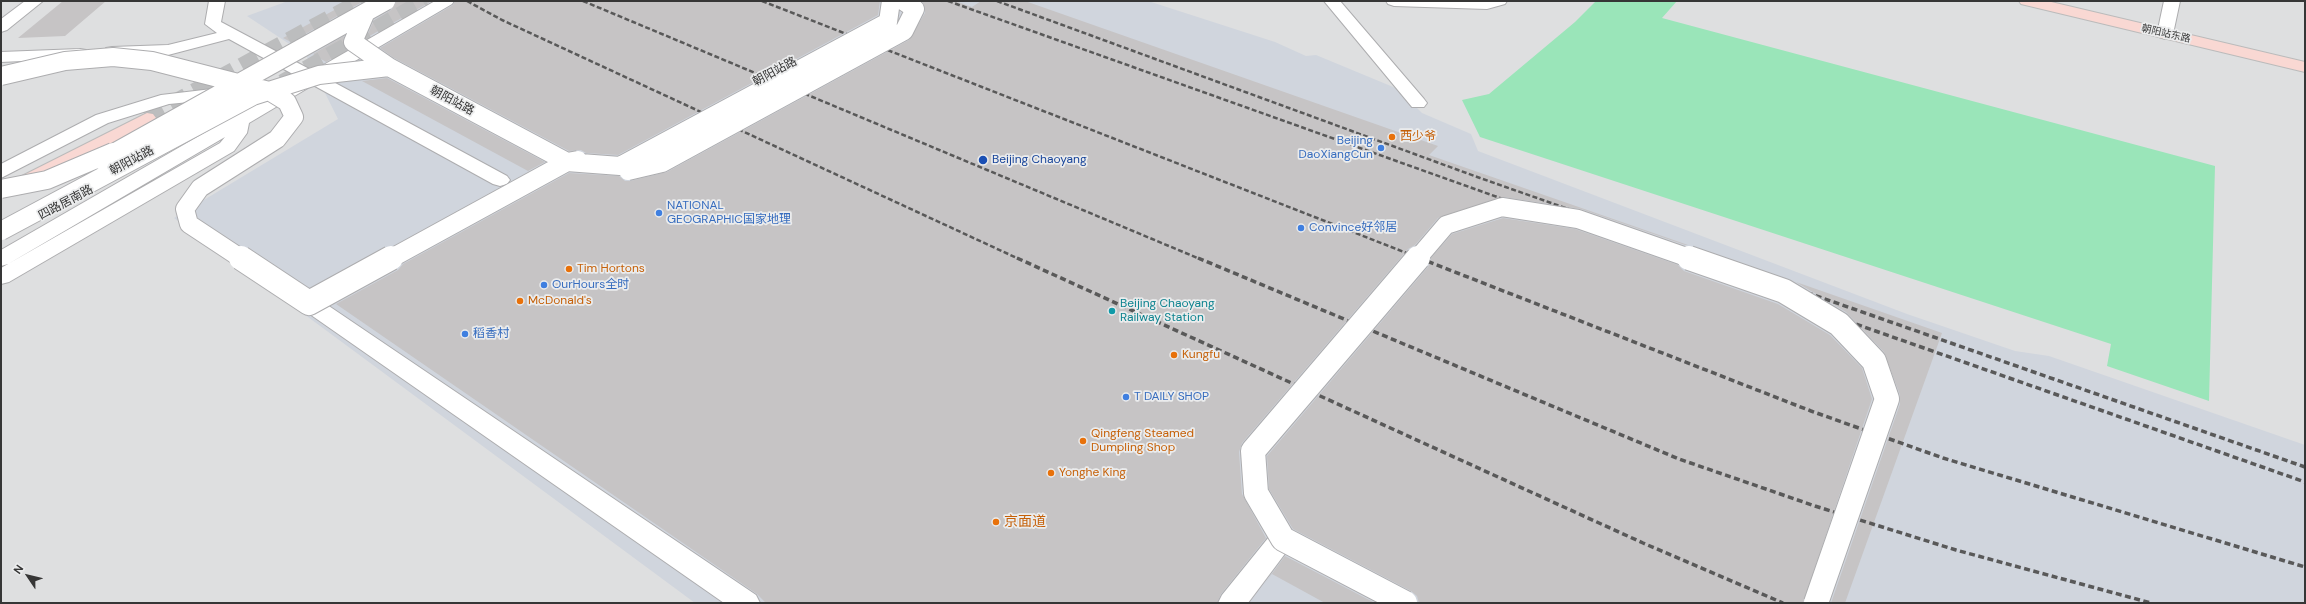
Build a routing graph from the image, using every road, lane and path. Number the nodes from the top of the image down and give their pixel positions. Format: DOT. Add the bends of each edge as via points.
graph roads {
  1 [pos="35,1"];
  2 [pos="217,1"];
  3 [pos="386,1"];
  4 [pos="446,1"];
  5 [pos="890,1"];
  6 [pos="903,1"];
  7 [pos="1332,1"];
  8 [pos="1394,1"];
  9 [pos="1499,1"];
  10 [pos="2027,1"];
  11 [pos="2066,1"];
  12 [pos="2172,1"];
  13 [pos="366,12"];
  14 [pos="1,27"];
  15 [pos="2167,30"];
  16 [pos="231,34"];
  17 [pos="2305,57"];
  18 [pos="1,58"];
  19 [pos="389,67"];
  20 [pos="2305,67"];
  21 [pos="1,76"];
  22 [pos="1418,103"];
  23 [pos="147,118"];
  24 [pos="195,134"];
  25 [pos="126,146"];
  26 [pos="567,162"];
  27 [pos="1,172"];
  28 [pos="500,180"];
  29 [pos="1,190"];
  30 [pos="1,195"];
  31 [pos="1,215"];
  32 [pos="1,231"];
  33 [pos="1,238"];
  34 [pos="1,259"];
  35 [pos="1,277"];
  36 [pos="309,303"];
  37 [pos="1282,539"];
  38 [pos="746,603"];
  39 [pos="1232,603"];
  40 [pos="1405,603"];
  41 [pos="1816,603"];
  1 -- 14 [label="street"];
  2 -- 16 [label="street" via="213,24"];
  3 -- 13 [label="street, 朝阳站路, bridge"];
  4 -- 34 [label="street"];
  5 -- 26 [label="street, 朝阳站路, bridge" via="882,16 625,151"];
  6 -- 26 [label="street, bridge" via="915,9 904,31 662,163 625,172"];
  7 -- 22 [label="street"];
  8 -- 9 [label="street" via="1440,4 1487,4"];
  10 -- 15 [label="main road, 朝阳站东路"];
  11 -- 15 [label="main road, 朝阳站东路"];
  12 -- 15 [label="street"];
  13 -- 19 [label="street, bridge" via="353,42"];
  13 -- 25 [label="street, 朝阳站路, bridge"];
  15 -- 17 [label="main road, 朝阳站东路"];
  15 -- 20 [label="main road, 朝阳站东路"];
  16 -- 18 [label="street" via="168,50"];
  16 -- 28 [label="street"];
  19 -- 26 [label="street, 朝阳站路, bridge"];
  19 -- 32 [label="street, 朝阳站路, bridge" via="319,75 253,96"];
  21 -- 36 [label="street, bridge" via="64,62 112,57 152,61 270,91 286,102 294,117 276,139 200,188 185,209 189,224"];
  23 -- 30 [label="main road"];
  24 -- 33 [label="main road, 四路居南路"];
  25 -- 29 [label="street, bridge" via="47,180"];
  25 -- 31 [label="street, 朝阳站路, bridge"];
  26 -- 36 [label="street, bridge"];
  27 -- 35 [label="street" via="102,119 167,98 212,94 230,101 241,117 238,133 227,147"];
  36 -- 38 [label="street"];
  37 -- 39 [label="street"];
  37 -- 40 [label="street, bridge"];
  37 -- 41 [label="street, bridge" via="1256,492 1253,451 1446,225 1502,207 1578,218 1784,292 1839,324 1874,361 1887,399"];
}
